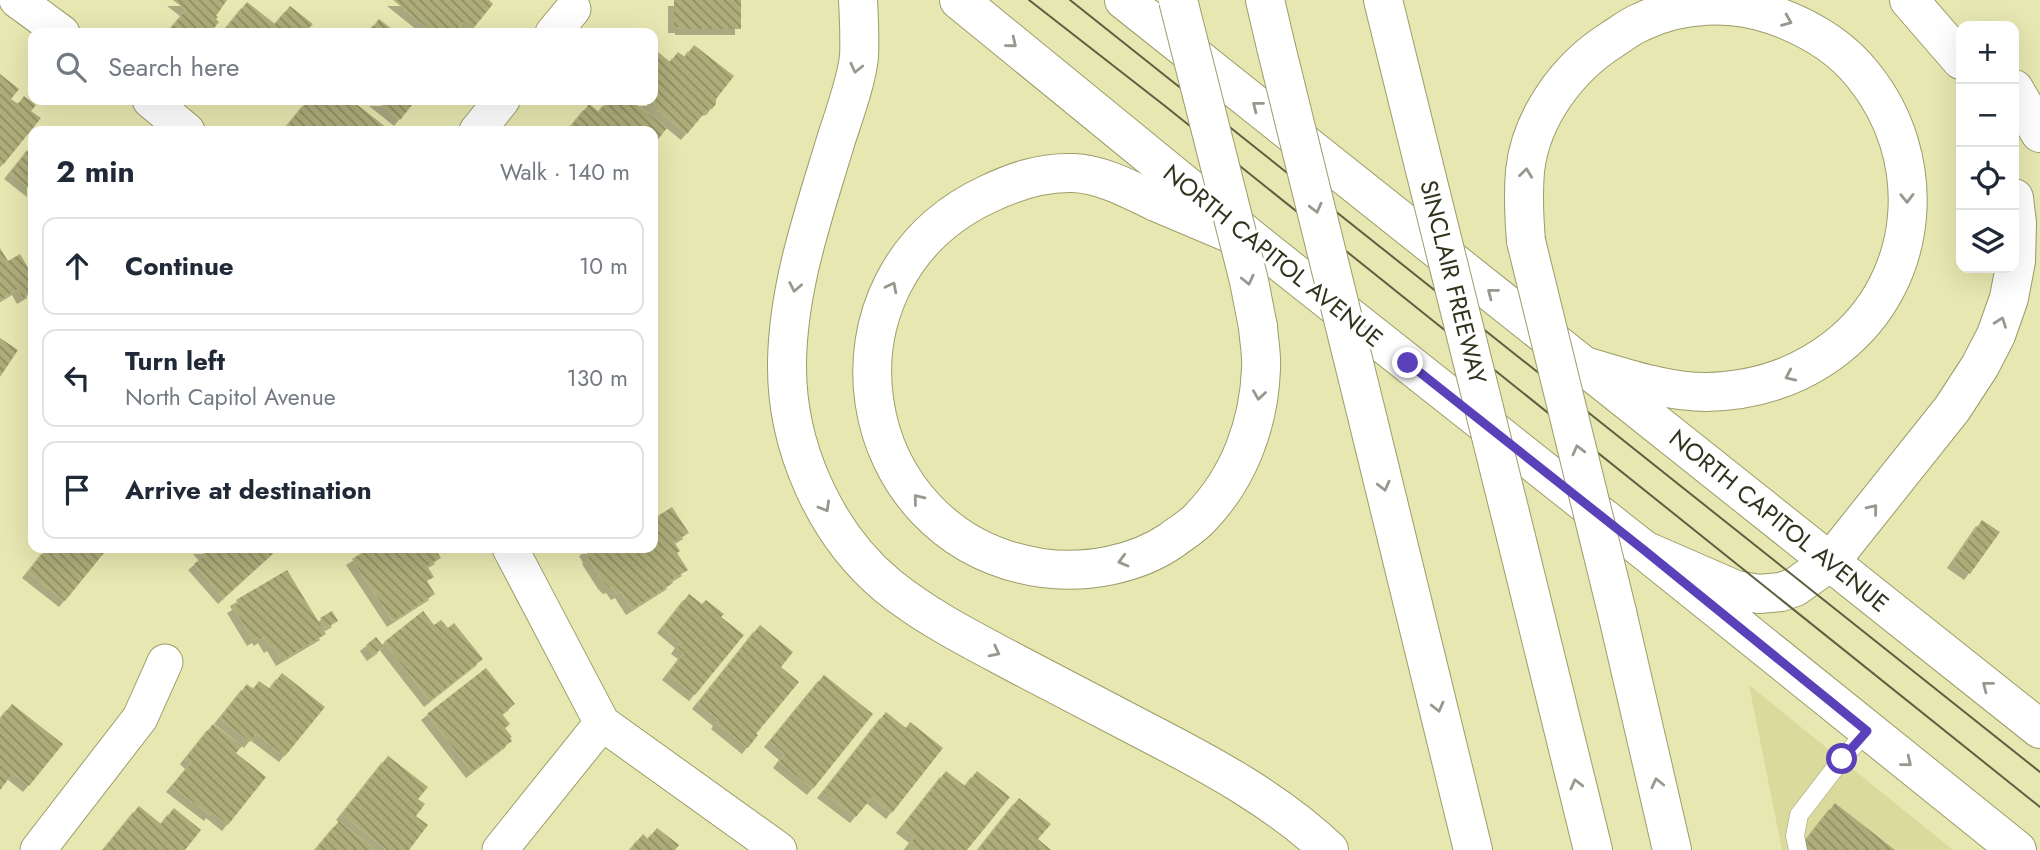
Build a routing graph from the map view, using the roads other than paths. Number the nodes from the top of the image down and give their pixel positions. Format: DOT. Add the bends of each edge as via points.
graph roads {
  1 [pos="18,0"];
  2 [pos="858,0"];
  3 [pos="959,0"];
  4 [pos="1124,0"];
  5 [pos="1178,0"];
  6 [pos="1265,0"];
  7 [pos="1383,0"];
  8 [pos="1909,0"];
  9 [pos="1938,0"];
  10 [pos="1961,21"];
  11 [pos="55,28"];
  12 [pos="1956,54"];
  13 [pos="2019,97"];
  14 [pos="156,105"];
  15 [pos="498,105"];
  16 [pos="181,126"];
  17 [pos="481,126"];
  18 [pos="2040,133"];
  19 [pos="2015,210"];
  20 [pos="1259,246"];
  21 [pos="1584,366"];
  22 [pos="1644,550"];
  23 [pos="513,553"];
  24 [pos="1830,562"];
  25 [pos="165,662"];
  26 [pos="602,723"];
  27 [pos="2040,729"];
  28 [pos="1867,731"];
  29 [pos="38,850"];
  30 [pos="500,850"];
  31 [pos="779,850"];
  32 [pos="1329,850"];
  33 [pos="1473,850"];
  34 [pos="1593,850"];
  35 [pos="1672,850"];
  36 [pos="1798,850"];
  37 [pos="2017,850"];
  1 -- 11 [label="street"];
  2 -- 32 [label="main road, one-way" via="859,60 800,260 789,327 789,398 804,463 818,496 859,558 925,612 1198,758 1289,816"];
  3 -- 20 [label="main road, NORTH CAPITOL AVENUE, one-way"];
  21 -- 4 [label="main road, NORTH CAPITOL AVENUE, one-way"];
  5 -- 20 [label="main road, one-way, bridge" via="1249,281 1258,327 1259,394 1253,428 1240,461 1198,521 1168,543 1098,568 1059,570 1022,565 988,553 929,512 904,481 888,452 877,415 871,379 874,338 883,304 899,272 944,219 1004,186 1034,176 1075,173 1111,182"];
  6 -- 33 [label="main road, one-way, bridge"];
  34 -- 7 [label="main road, SINCLAIR FREEWAY, one-way, bridge"];
  8 -- 12 [label="main road"];
  9 -- 10 [label="main road"];
  13 -- 18 [label="main road"];
  14 -- 16 [label="street"];
  15 -- 17 [label="street"];
  24 -- 19 [label="main road, one-way" via="1952,409 1991,346 2010,298 2016,261"];
  20 -- 22 [label="main road, NORTH CAPITOL AVENUE"];
  21 -- 24 [label="main road, NORTH CAPITOL AVENUE"];
  35 -- 21 [label="main road, one-way, bridge" via="1526,241 1525,168 1551,99 1576,68 1641,22 1680,9 1717,5 1755,9 1794,23 1830,44 1862,73 1884,104 1906,169 1904,241 1893,276 1876,307 1851,336 1820,360 1785,379 1747,388 1705,392 1664,388"];
  22 -- 24 [label="main road" via="1735,590 1759,594 1795,587"];
  22 -- 28 [label="main road, NORTH CAPITOL AVENUE"];
  23 -- 26 [label="street"];
  27 -- 24 [label="main road, NORTH CAPITOL AVENUE, one-way"];
  25 -- 29 [label="street" via="140,718"];
  26 -- 30 [label="street"];
  26 -- 31 [label="street"];
  28 -- 36 [label="lane" via="1799,816"];
  28 -- 37 [label="main road, NORTH CAPITOL AVENUE, one-way"];
}
